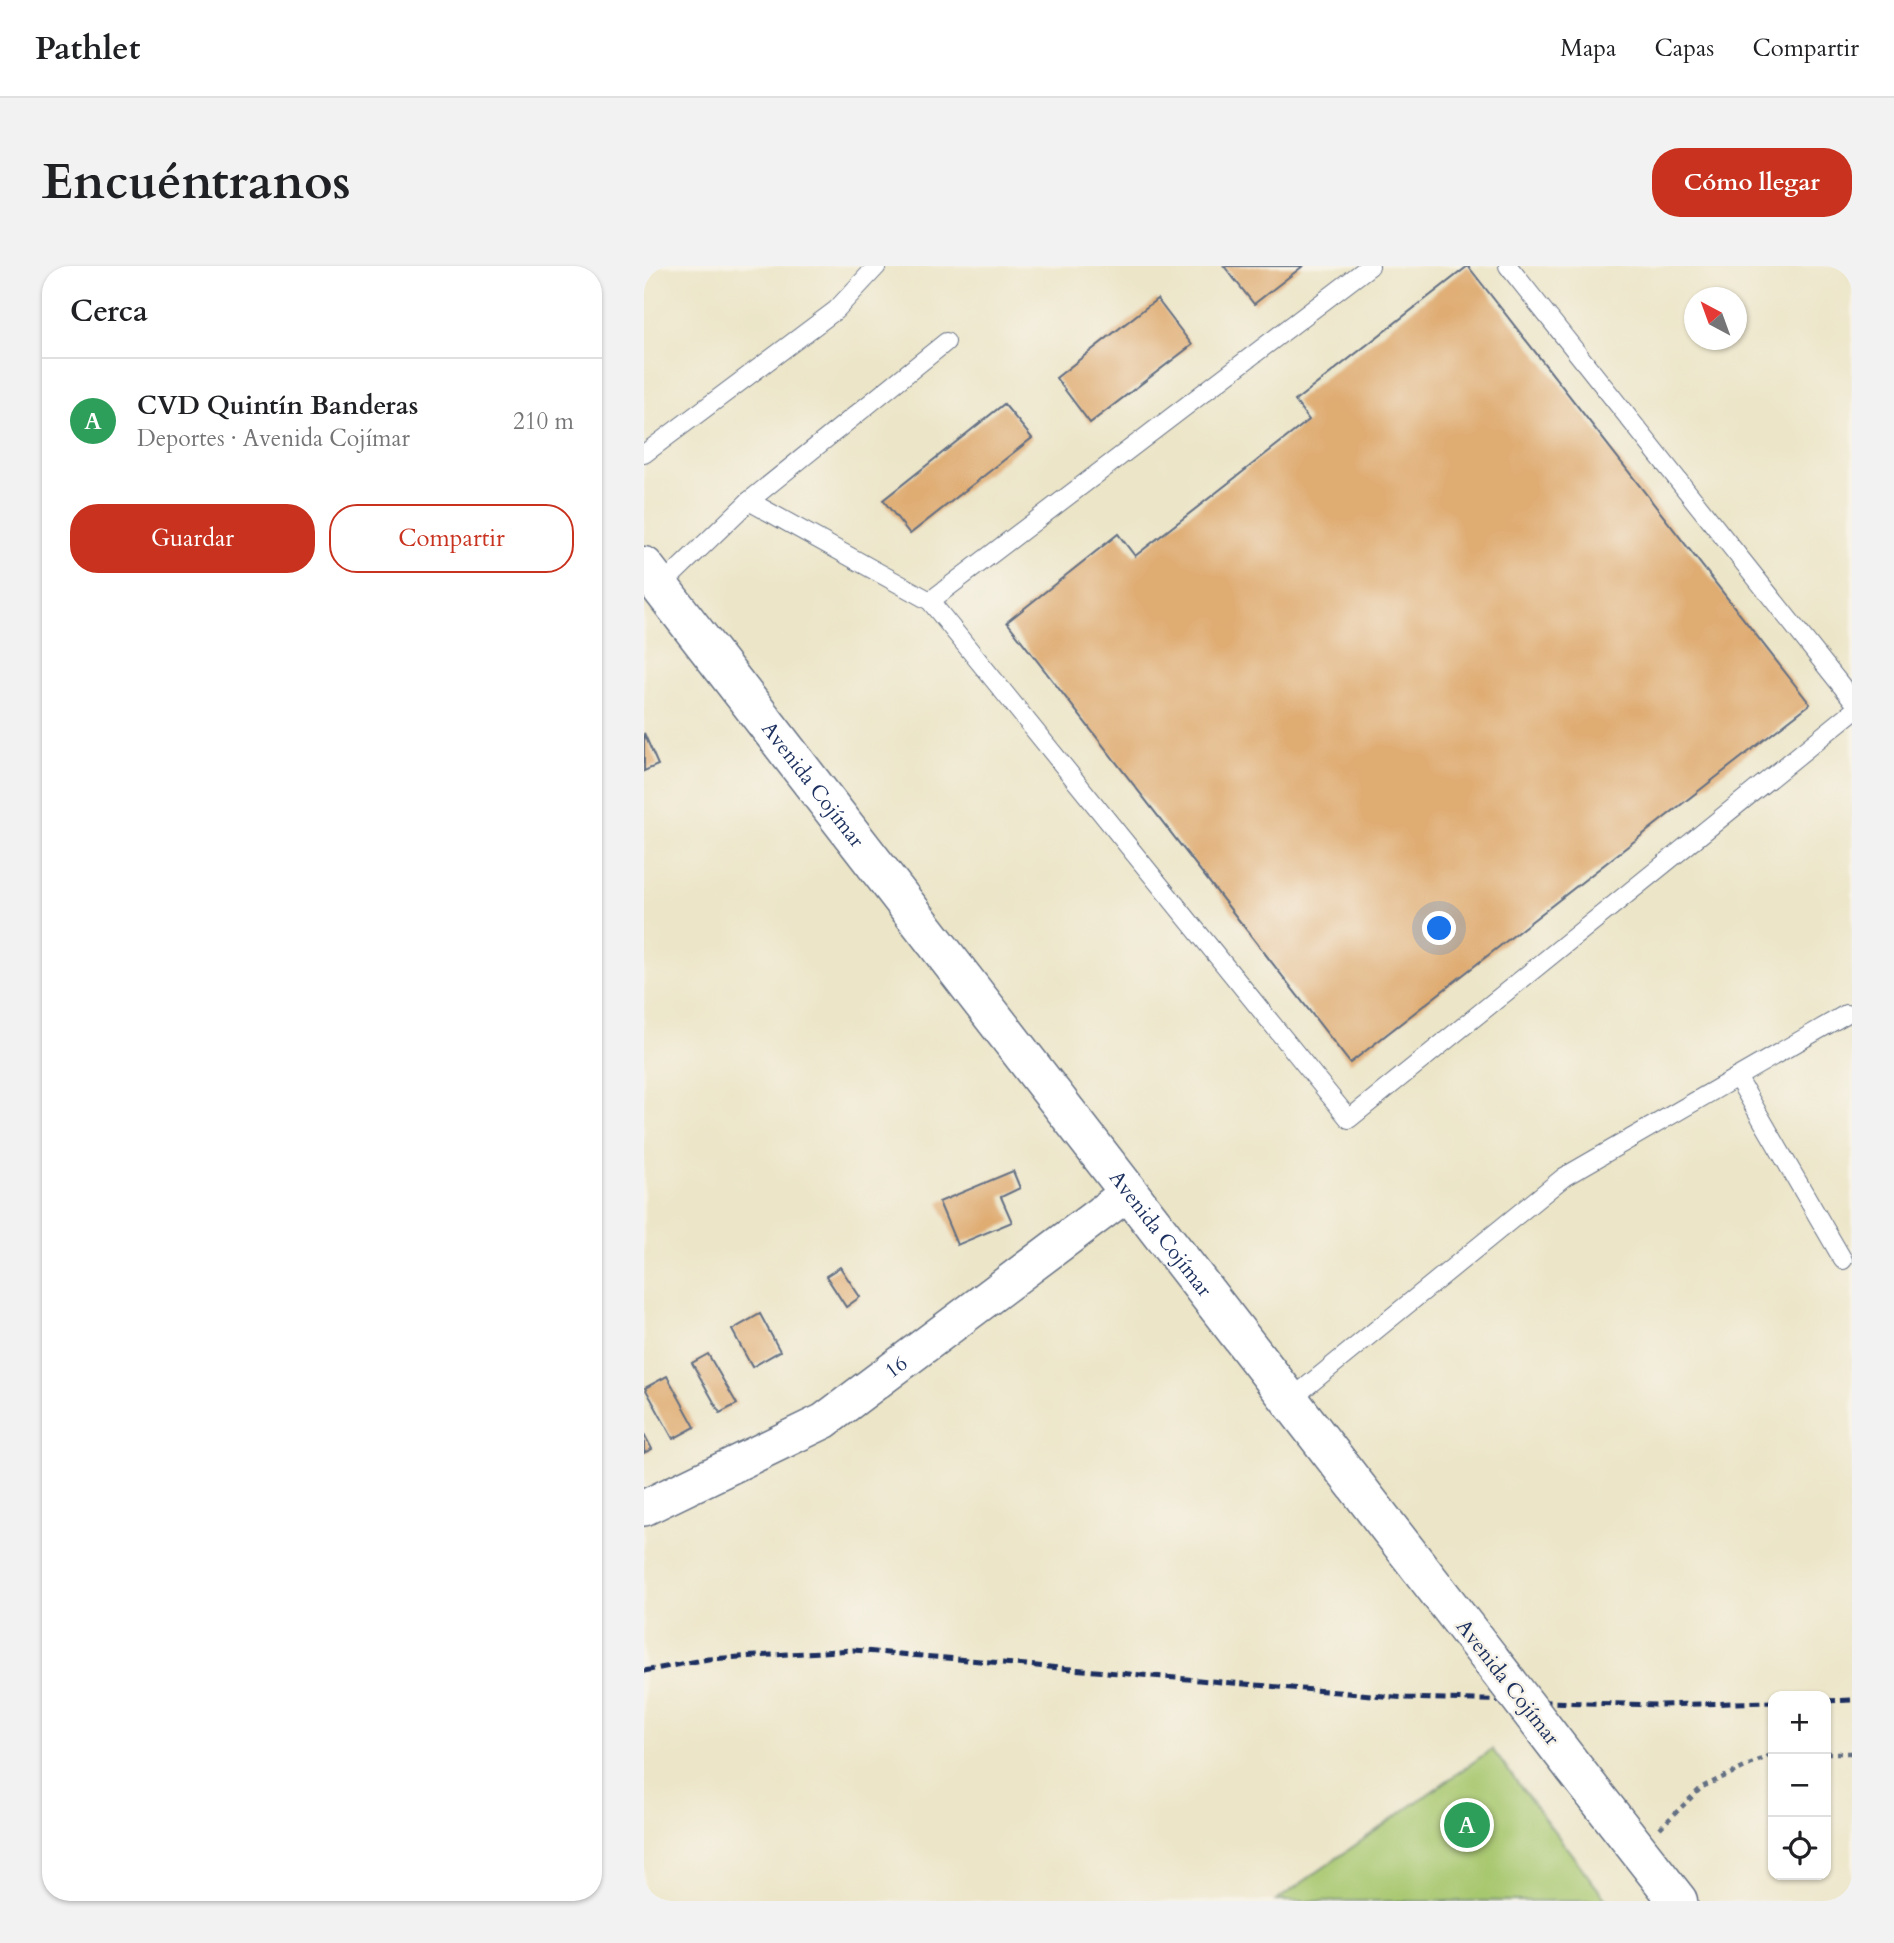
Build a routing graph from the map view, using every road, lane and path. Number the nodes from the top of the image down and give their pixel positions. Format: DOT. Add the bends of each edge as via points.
graph roads {
  1 [pos="877,266"];
  2 [pos="1370,266"];
  3 [pos="1508,266"];
  4 [pos="946,342"];
  5 [pos="644,454"];
  6 [pos="749,501"];
  7 [pos="652,576"];
  8 [pos="930,601"];
  9 [pos="1852,699"];
  10 [pos="1852,712"];
  11 [pos="1846,1014"];
  12 [pos="1737,1077"];
  13 [pos="1129,1192"];
  14 [pos="1843,1260"];
  15 [pos="1290,1400"];
  16 [pos="644,1508"];
  17 [pos="1852,1752"];
  18 [pos="1831,1753"];
  19 [pos="1768,1754"];
  20 [pos="1650,1866"];
  21 [pos="1678,1901"];
  1 -- 5 [label="lane" via="836,310"];
  2 -- 8 [label="lane"];
  3 -- 9 [label="lane"];
  4 -- 6 [label="lane"];
  6 -- 7 [label="lane"];
  6 -- 8 [label="lane"];
  7 -- 13 [label="main road, Avenida Cojímar"];
  8 -- 10 [label="lane" via="1349,1119"];
  11 -- 12 [label="lane"];
  12 -- 14 [label="lane"];
  12 -- 15 [label="lane" via="1564,1177"];
  13 -- 15 [label="main road, Avenida Cojímar"];
  13 -- 16 [label="street, 16" via="824,1421"];
  15 -- 20 [label="main road, Avenida Cojímar, bridge"];
  17 -- 18 [label="path"];
  19 -- 20 [label="path" via="1702,1787 1657,1830"];
  20 -- 21 [label="main road, Avenida Cojímar"];
}
